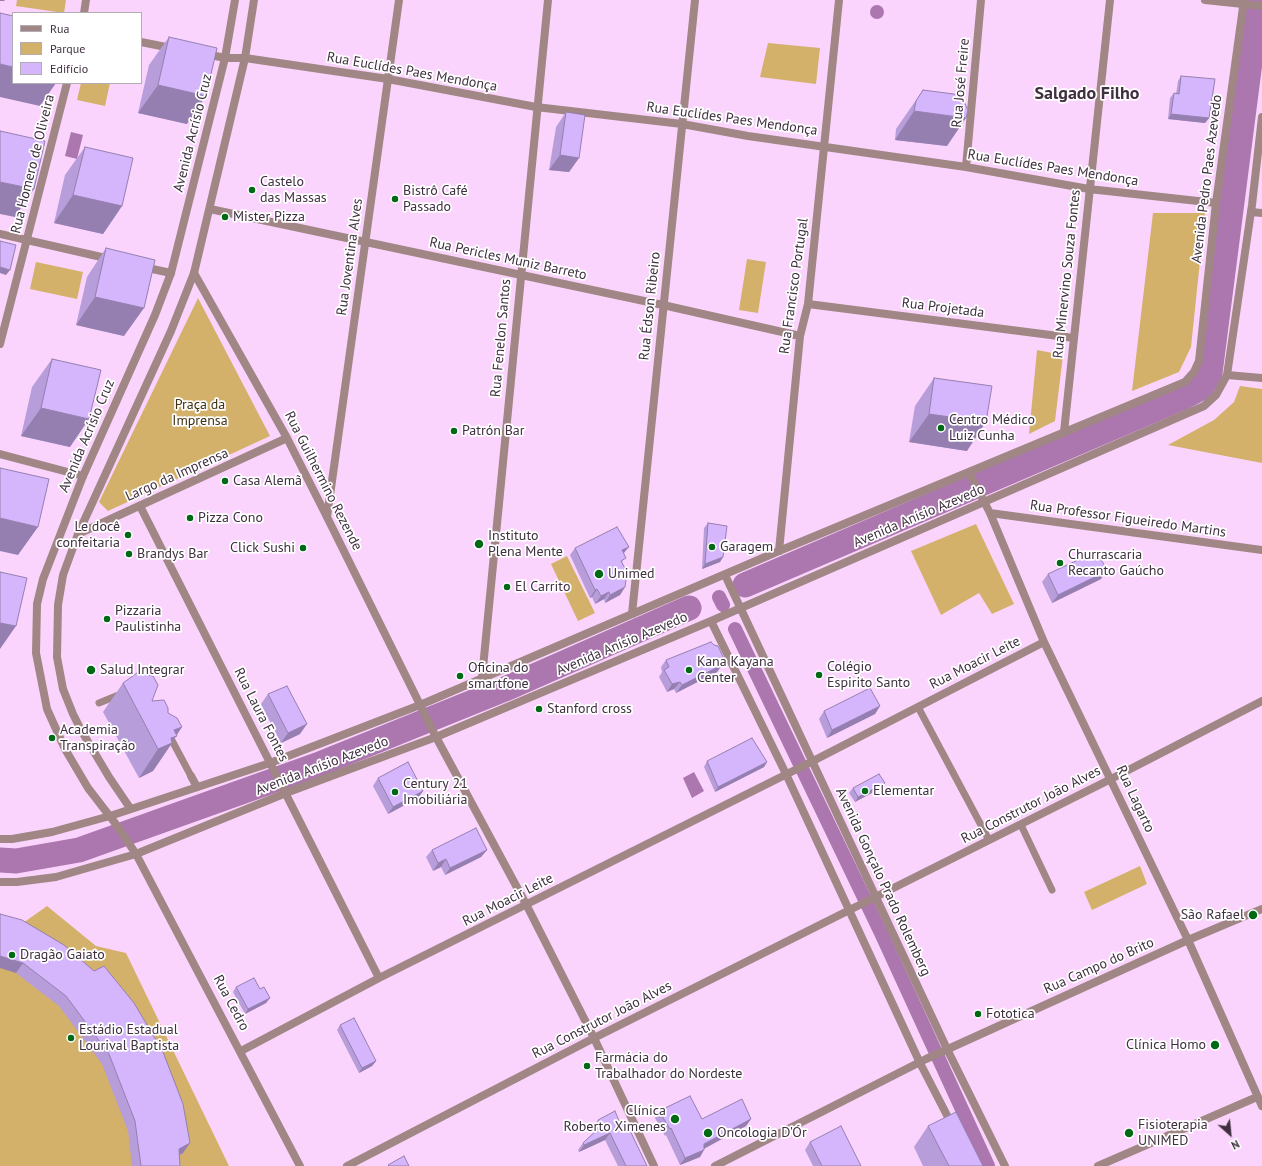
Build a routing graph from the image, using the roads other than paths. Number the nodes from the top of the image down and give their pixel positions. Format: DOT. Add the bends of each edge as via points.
graph roads {
  1 [pos="86,0"];
  2 [pos="235,0"];
  3 [pos="254,0"];
  4 [pos="399,0"];
  5 [pos="548,0"];
  6 [pos="695,0"];
  7 [pos="839,0"];
  8 [pos="981,0"];
  9 [pos="1110,0"];
  10 [pos="1205,0"];
  11 [pos="1243,2"];
  12 [pos="1262,6"];
  13 [pos="84,12"];
  14 [pos="142,42"];
  15 [pos="178,49"];
  16 [pos="200,53"];
  17 [pos="225,58"];
  18 [pos="245,58"];
  19 [pos="388,79"];
  20 [pos="67,84"];
  21 [pos="536,107"];
  22 [pos="1262,117"];
  23 [pos="682,124"];
  24 [pos="824,146"];
  25 [pos="966,167"];
  26 [pos="1089,189"];
  27 [pos="1216,203"];
  28 [pos="210,209"];
  29 [pos="1250,212"];
  30 [pos="1262,213"];
  31 [pos="0,234"];
  32 [pos="28,241"];
  33 [pos="365,242"];
  34 [pos="118,261"];
  35 [pos="133,264"];
  36 [pos="171,273"];
  37 [pos="194,273"];
  38 [pos="520,275"];
  39 [pos="808,304"];
  40 [pos="663,305"];
  41 [pos="800,336"];
  42 [pos="1074,338"];
  43 [pos="0,344"];
  44 [pos="1199,361"];
  45 [pos="1227,374"];
  46 [pos="1262,378"];
  47 [pos="1064,432"];
  48 [pos="287,438"];
  49 [pos="0,454"];
  50 [pos="969,473"];
  51 [pos="83,476"];
  52 [pos="984,503"];
  53 [pos="140,506"];
  54 [pos="990,513"];
  55 [pos="328,517"];
  56 [pos="78,534"];
  57 [pos="1262,550"];
  58 [pos="779,551"];
  59 [pos="725,575"];
  60 [pos="741,607"];
  61 [pos="632,614"];
  62 [pos="711,621"];
  63 [pos="1044,642"];
  64 [pos="482,678"];
  65 [pos="130,694"];
  66 [pos="1262,700"];
  67 [pos="99,703"];
  68 [pos="420,705"];
  69 [pos="918,707"];
  70 [pos="165,728"];
  71 [pos="435,735"];
  72 [pos="270,763"];
  73 [pos="808,763"];
  74 [pos="789,773"];
  75 [pos="191,776"];
  76 [pos="1111,779"];
  77 [pos="197,787"];
  78 [pos="284,790"];
  79 [pos="130,808"];
  80 [pos="110,816"];
  81 [pos="1021,825"];
  82 [pos="0,839"];
  83 [pos="990,840"];
  84 [pos="130,845"];
  85 [pos="136,854"];
  86 [pos="0,882"];
  87 [pos="1052,890"];
  88 [pos="873,899"];
  89 [pos="527,906"];
  90 [pos="1262,909"];
  91 [pos="849,911"];
  92 [pos="1188,940"];
  93 [pos="379,978"];
  94 [pos="594,1038"];
  95 [pos="945,1050"];
  96 [pos="241,1051"];
  97 [pos="923,1061"];
  98 [pos="1257,1097"];
  99 [pos="1262,1106"];
  100 [pos="956,1131"];
  101 [pos="300,1166"];
  102 [pos="347,1166"];
  103 [pos="654,1166"];
  104 [pos="715,1166"];
  105 [pos="1005,1166"];
  106 [pos="1098,1166"];
  1 -- 13 [label="street"];
  2 -- 17 [label="street, Avenida Acrísio Cruz"];
  3 -- 18 [label="street"];
  4 -- 19 [label="street, Rua Joventina Alves"];
  5 -- 21 [label="street, Rua Fenelon Santos"];
  6 -- 23 [label="street, Rua Édson Ribeiro"];
  7 -- 24 [label="street, Rua Francisco Portugal"];
  8 -- 25 [label="street, Rua José Freire"];
  9 -- 26 [label="street, Rua Minervino Souza Fontes"];
  10 -- 11 [label="street"];
  11 -- 12 [label="street"];
  11 -- 27 [label="street, Avenida Pedro Paes Azevedo"];
  14 -- 15 [label="street"];
  16 -- 17 [label="street, Rua Euclídes Paes Mendonça"];
  17 -- 18 [label="street, Rua Euclídes Paes Mendonça"];
  17 -- 36 [label="street, Avenida Acrísio Cruz"];
  18 -- 19 [label="street, Rua Euclídes Paes Mendonça"];
  18 -- 28 [label="street"];
  19 -- 21 [label="street, Rua Euclídes Paes Mendonça"];
  19 -- 33 [label="street, Rua Joventina Alves"];
  20 -- 32 [label="street, Rua Homero de Oliveira"];
  21 -- 23 [label="street, Rua Euclídes Paes Mendonça"];
  21 -- 38 [label="street, Rua Fenelon Santos"];
  22 -- 29 [label="street"];
  23 -- 24 [label="street, Rua Euclídes Paes Mendonça"];
  23 -- 40 [label="street, Rua Édson Ribeiro"];
  24 -- 25 [label="street, Rua Euclídes Paes Mendonça"];
  24 -- 39 [label="street, Rua Francisco Portugal"];
  25 -- 26 [label="street, Rua Euclídes Paes Mendonça"];
  26 -- 27 [label="street, Rua Euclídes Paes Mendonça"];
  26 -- 42 [label="street, Rua Minervino Souza Fontes"];
  27 -- 44 [label="street, Avenida Pedro Paes Azevedo"];
  28 -- 33 [label="street, Rua Pericles Muniz Barreto"];
  28 -- 37 [label="street"];
  29 -- 30 [label="street"];
  29 -- 45 [label="street"];
  31 -- 32 [label="street"];
  32 -- 34 [label="street"];
  32 -- 43 [label="street, Rua Homero de Oliveira"];
  33 -- 38 [label="street, Rua Pericles Muniz Barreto"];
  33 -- 55 [label="street, Rua Joventina Alves"];
  35 -- 36 [label="street"];
  36 -- 51 [label="street, Avenida Acrísio Cruz" via="155,315"];
  37 -- 48 [label="street, Rua Guilhermino Rezende"];
  37 -- 56 [label="street" via="171,331"];
  38 -- 40 [label="street, Rua Pericles Muniz Barreto"];
  38 -- 64 [label="street, Rua Fenelon Santos"];
  39 -- 41 [label="street, Rua Francisco Portugal"];
  39 -- 42 [label="street, Rua Projetada"];
  40 -- 41 [label="street, Rua Pericles Muniz Barreto"];
  40 -- 61 [label="street, Rua Édson Ribeiro"];
  41 -- 58 [label="street, Rua Francisco Portugal"];
  42 -- 47 [label="street, Rua Minervino Souza Fontes"];
  44 -- 47 [label="street, Avenida Anísio Azevedo" via="1185,382"];
  45 -- 46 [label="street"];
  45 -- 52 [label="street, Avenida Anísio Azevedo" via="1216,395 1204,406"];
  47 -- 50 [label="street, Avenida Anísio Azevedo"];
  48 -- 53 [label="street, Largo da Imprensa"];
  48 -- 55 [label="street, Rua Guilhermino Rezende"];
  49 -- 51 [label="street"];
  50 -- 52 [label="street, Rua Lagarto"];
  50 -- 58 [label="street, Avenida Anísio Azevedo"];
  51 -- 80 [label="street, Avenida Acrísio Cruz" via="43,579 37,604 36,653 47,709 88,788"];
  52 -- 54 [label="street, Rua Lagarto"];
  52 -- 60 [label="street, Avenida Anísio Azevedo"];
  53 -- 56 [label="street, Largo da Imprensa"];
  53 -- 72 [label="street, Rua Laura Fontes"];
  54 -- 57 [label="street, Rua Professor Figueiredo Martins"];
  54 -- 63 [label="street, Rua Lagarto"];
  55 -- 68 [label="street, Rua Guilhermino Rezende"];
  56 -- 79 [label="street" via="63,576 58,605 57,657 63,689 73,714 109,778"];
  58 -- 59 [label="street, Avenida Anísio Azevedo"];
  59 -- 60 [label="street, Avenida Gonçalo Prado Rolemberg"];
  59 -- 61 [label="street, Avenida Anísio Azevedo"];
  60 -- 62 [label="street, Avenida Anísio Azevedo"];
  60 -- 73 [label="street, Avenida Gonçalo Prado Rolemberg"];
  61 -- 64 [label="street, Avenida Anísio Azevedo"];
  62 -- 71 [label="street, Avenida Anísio Azevedo"];
  62 -- 74 [label="street"];
  63 -- 69 [label="street, Rua Moacir Leite"];
  63 -- 76 [label="street, Rua Lagarto"];
  64 -- 68 [label="street, Avenida Anísio Azevedo"];
  65 -- 67 [label="lane" via="125,693"];
  66 -- 76 [label="street, Rua Construtor João Alves"];
  68 -- 71 [label="street, Rua Guilhermino Rezende"];
  68 -- 72 [label="street, Avenida Anísio Azevedo"];
  69 -- 73 [label="street, Rua Moacir Leite"];
  69 -- 83 [label="lane"];
  70 -- 75 [label="lane"];
  71 -- 78 [label="street, Avenida Anísio Azevedo"];
  71 -- 89 [label="street"];
  72 -- 77 [label="street, Avenida Anísio Azevedo"];
  72 -- 78 [label="street, Rua Laura Fontes"];
  73 -- 74 [label="street, Rua Moacir Leite"];
  73 -- 88 [label="street, Avenida Gonçalo Prado Rolemberg"];
  74 -- 89 [label="street, Rua Moacir Leite"];
  74 -- 91 [label="street"];
  75 -- 77 [label="street"];
  76 -- 81 [label="street, Rua Construtor João Alves"];
  76 -- 92 [label="street, Rua Lagarto"];
  77 -- 79 [label="street, Avenida Anísio Azevedo"];
  78 -- 85 [label="street, Avenida Anísio Azevedo"];
  78 -- 93 [label="street, Rua Laura Fontes"];
  79 -- 80 [label="street, Avenida Anísio Azevedo"];
  80 -- 82 [label="street, Avenida Anísio Azevedo" via="52,832"];
  80 -- 84 [label="street, Avenida Acrísio Cruz"];
  81 -- 83 [label="street, Rua Construtor João Alves"];
  81 -- 87 [label="lane"];
  83 -- 88 [label="street, Rua Construtor João Alves"];
  84 -- 85 [label="street, Rua Cedro"];
  85 -- 86 [label="street, Avenida Anísio Azevedo" via="56,877"];
  85 -- 96 [label="street, Rua Cedro"];
  88 -- 91 [label="street, Rua Construtor João Alves"];
  88 -- 95 [label="street, Avenida Gonçalo Prado Rolemberg"];
  89 -- 93 [label="street, Rua Moacir Leite"];
  89 -- 94 [label="street"];
  90 -- 92 [label="street, Rua Campo do Brito"];
  91 -- 94 [label="street, Rua Construtor João Alves"];
  91 -- 97 [label="street"];
  92 -- 95 [label="street, Rua Campo do Brito"];
  92 -- 98 [label="street, Rua Lagarto"];
  93 -- 96 [label="street, Rua Moacir Leite"];
  94 -- 102 [label="street, Rua Construtor João Alves"];
  94 -- 103 [label="street"];
  95 -- 97 [label="street, Rua Campo do Brito"];
  95 -- 105 [label="street, Avenida Gonçalo Prado Rolemberg"];
  96 -- 101 [label="street, Rua Cedro"];
  97 -- 100 [label="street"];
  97 -- 104 [label="street"];
  98 -- 99 [label="street, Rua Lagarto"];
  98 -- 106 [label="street"];
}
